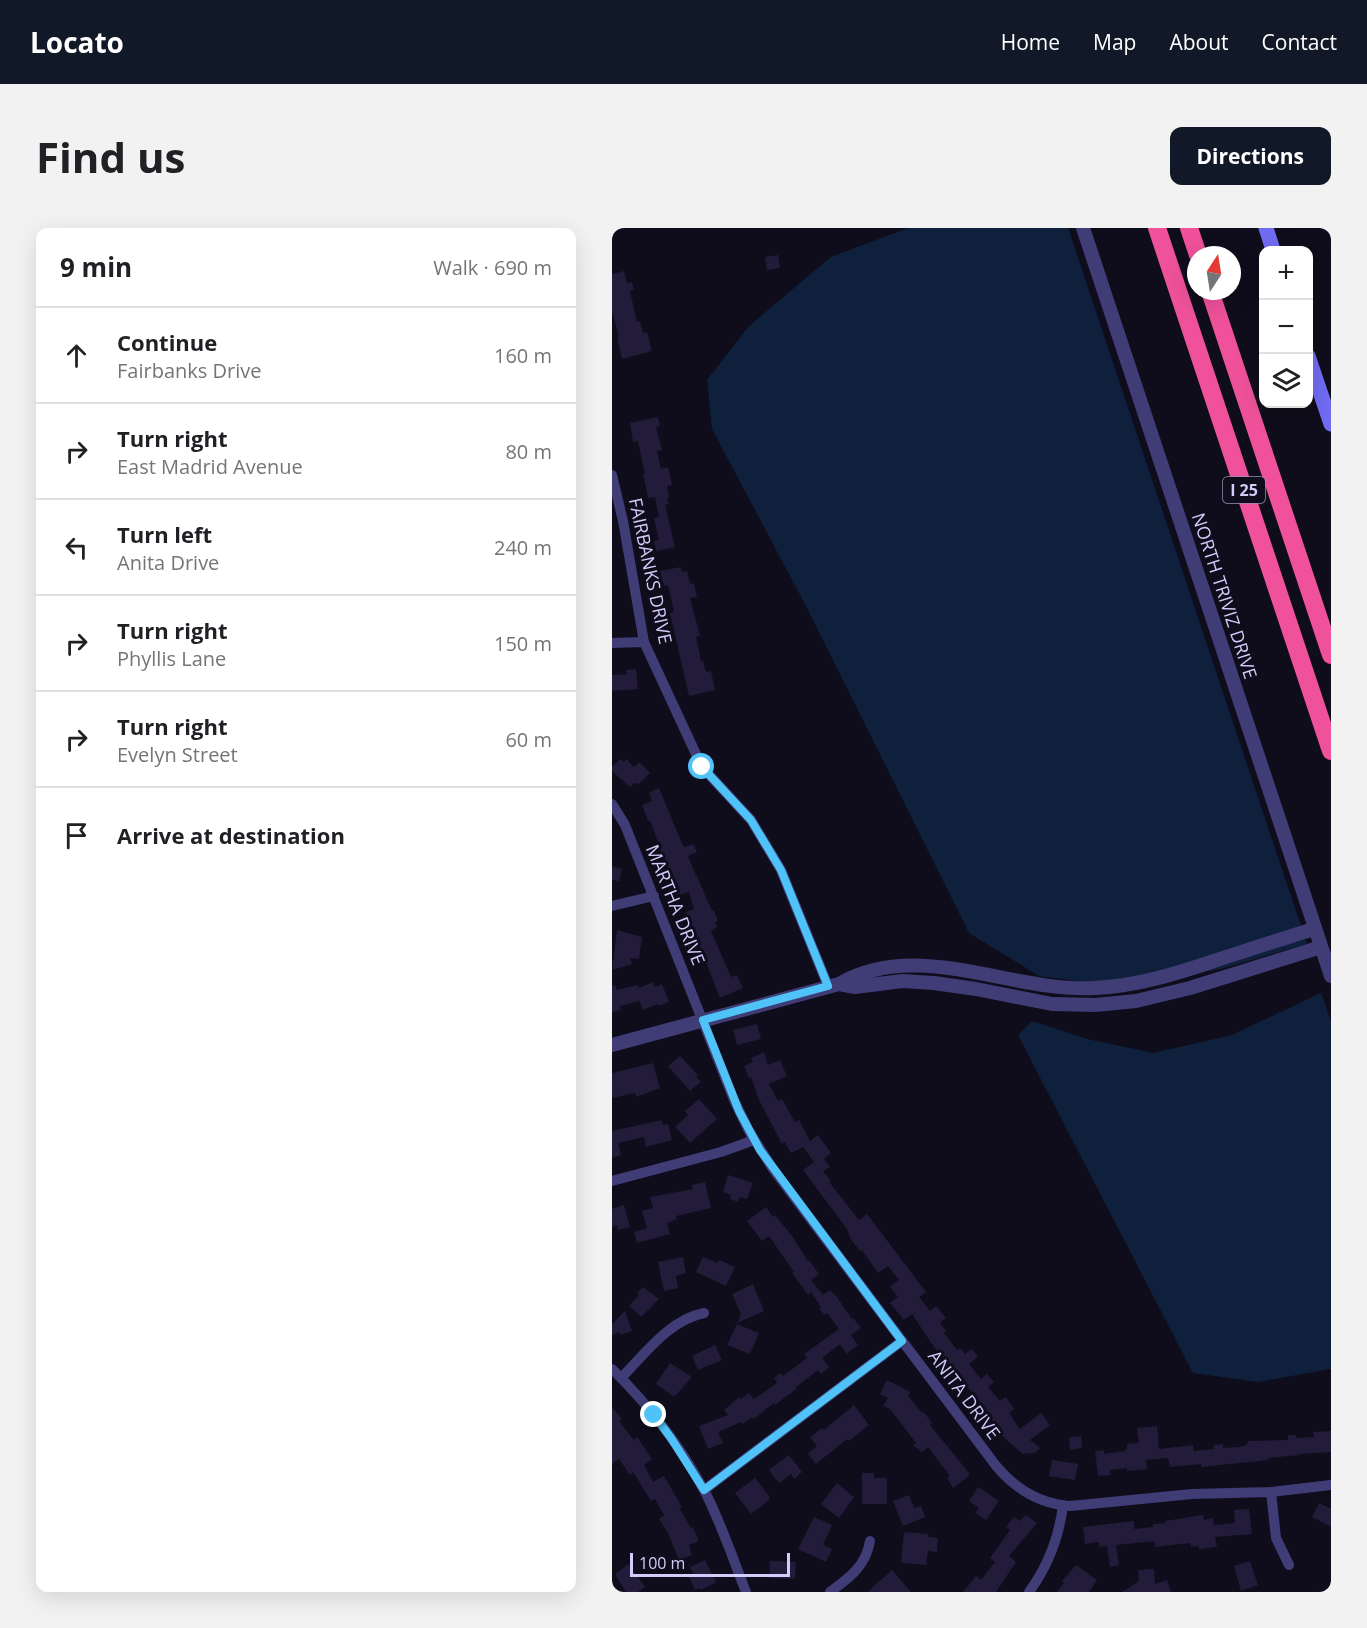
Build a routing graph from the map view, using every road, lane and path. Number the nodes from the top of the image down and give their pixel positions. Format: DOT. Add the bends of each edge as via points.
graph roads {
  1 [pos="1083,228"];
  2 [pos="1156,228"];
  3 [pos="1190,228"];
  4 [pos="1266,228"];
  5 [pos="1195,246"];
  6 [pos="1272,246"];
  7 [pos="1213,300"];
  8 [pos="1313,371"];
  9 [pos="1331,424"];
  10 [pos="612,475"];
  11 [pos="617,521"];
  12 [pos="644,642"];
  13 [pos="612,643"];
  14 [pos="1331,655"];
  15 [pos="1331,751"];
  16 [pos="612,804"];
  17 [pos="654,896"];
  18 [pos="612,906"];
  19 [pos="1314,928"];
  20 [pos="1321,947"];
  21 [pos="1331,976"];
  22 [pos="834,985"];
  23 [pos="703,1020"];
  24 [pos="612,1045"];
  25 [pos="754,1140"];
  26 [pos="612,1181"];
  27 [pos="704,1313"];
  28 [pos="902,1341"];
  29 [pos="612,1369"];
  30 [pos="621,1378"];
  31 [pos="1331,1485"];
  32 [pos="704,1490"];
  33 [pos="1271,1492"];
  34 [pos="1063,1505"];
  35 [pos="870,1541"];
  36 [pos="1289,1565"];
  37 [pos="746,1592"];
  38 [pos="830,1592"];
  39 [pos="1029,1592"];
  1 -- 19 [label="street, NORTH TRIVIZ DRIVE"];
  2 -- 15 [label="highway, I 25"];
  3 -- 5 [label="highway"];
  4 -- 6 [label="main road"];
  7 -- 14 [label="highway, I 25"];
  8 -- 9 [label="main road"];
  10 -- 11 [label="street, FAIRBANKS DRIVE"];
  11 -- 12 [label="street, FAIRBANKS DRIVE"];
  12 -- 13 [label="street"];
  12 -- 22 [label="street, FAIRBANKS DRIVE" via="702,767 751,820 781,870"];
  16 -- 17 [label="street, MARTHA DRIVE" via="625,825"];
  17 -- 18 [label="street"];
  17 -- 23 [label="street, MARTHA DRIVE"];
  19 -- 20 [label="street, NORTH TRIVIZ DRIVE"];
  19 -- 22 [label="street" via="1135,985 1093,989 1046,987 937,966 894,967 855,975"];
  20 -- 21 [label="street, NORTH TRIVIZ DRIVE"];
  20 -- 22 [label="street" via="1190,988 1136,1001 1095,1005 1052,1004 976,989 902,981 855,987"];
  22 -- 23 [label="street"];
  23 -- 24 [label="street"];
  23 -- 25 [label="street, ANITA DRIVE"];
  25 -- 26 [label="street"];
  25 -- 28 [label="street, ANITA DRIVE"];
  27 -- 30 [label="street" via="672,1327"];
  28 -- 32 [label="street"];
  28 -- 34 [label="street, ANITA DRIVE" via="1008,1479 1035,1497"];
  29 -- 30 [label="street"];
  30 -- 32 [label="street" via="667,1432"];
  31 -- 33 [label="street, ANITA DRIVE"];
  32 -- 37 [label="street"];
  33 -- 34 [label="street, ANITA DRIVE"];
  33 -- 36 [label="street" via="1276,1538"];
  34 -- 39 [label="street" via="1053,1550"];
  35 -- 38 [label="street" via="860,1567"];
}
